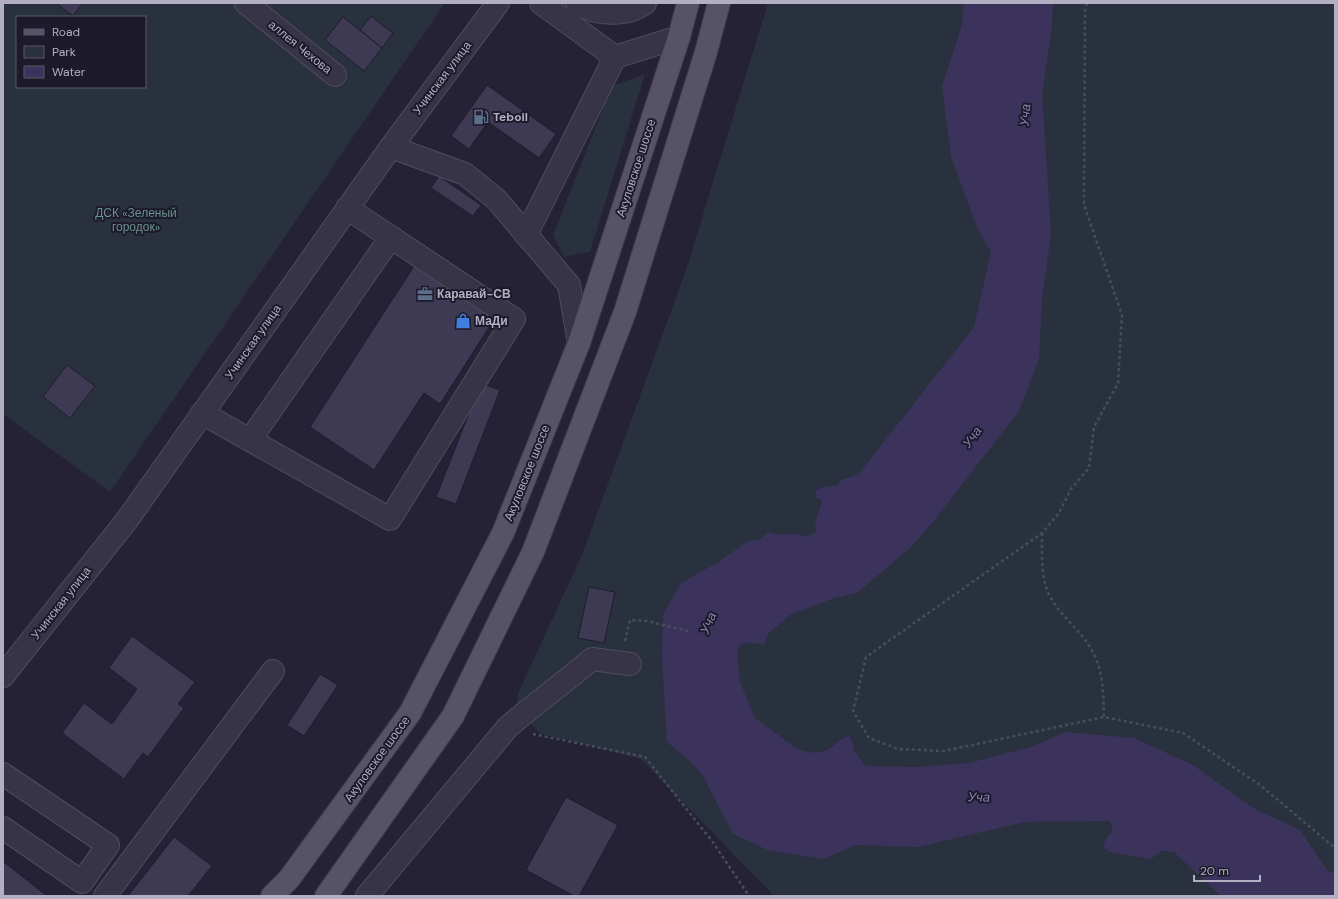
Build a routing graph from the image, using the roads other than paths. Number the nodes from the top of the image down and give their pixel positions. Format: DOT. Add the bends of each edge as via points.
graph roads {
  1 [pos="246,3"];
  2 [pos="498,3"];
  3 [pos="541,3"];
  4 [pos="577,3"];
  5 [pos="645,3"];
  6 [pos="688,3"];
  7 [pos="719,3"];
  8 [pos="679,37"];
  9 [pos="615,57"];
  10 [pos="335,76"];
  11 [pos="391,147"];
  12 [pos="348,208"];
  13 [pos="526,234"];
  14 [pos="391,237"];
  15 [pos="579,343"];
  16 [pos="202,413"];
  17 [pos="250,440"];
  18 [pos="624,663"];
  19 [pos="273,671"];
  20 [pos="3,676"];
  21 [pos="3,774"];
  22 [pos="3,828"];
  23 [pos="88,889"];
  24 [pos="105,896"];
  25 [pos="272,896"];
  26 [pos="326,896"];
  27 [pos="367,896"];
  1 -- 10 [label="street, аллея Чехова"];
  2 -- 11 [label="street, Учинская улица"];
  3 -- 9 [label="street"];
  4 -- 5 [label="street" via="611,14 637,10"];
  6 -- 8 [label="main road, Акуловское шоссе"];
  7 -- 26 [label="main road" via="625,312 533,552 453,716"];
  8 -- 9 [label="street"];
  8 -- 15 [label="main road, Акуловское шоссе"];
  9 -- 13 [label="street"];
  11 -- 12 [label="street, Учинская улица"];
  11 -- 13 [label="street" via="465,174 496,200"];
  12 -- 14 [label="street"];
  12 -- 16 [label="street, Учинская улица"];
  13 -- 15 [label="street" via="569,285"];
  14 -- 17 [label="street"];
  14 -- 17 [label="street" via="514,319 390,519"];
  15 -- 25 [label="main road, Акуловское шоссе" via="503,533 410,713 289,879"];
  16 -- 17 [label="street"];
  16 -- 20 [label="street, Учинская улица" via="127,520"];
  18 -- 27 [label="street" via="592,659 507,728"];
  19 -- 24 [label="street"];
  21 -- 23 [label="street" via="108,845"];
  22 -- 23 [label="street"];
}
